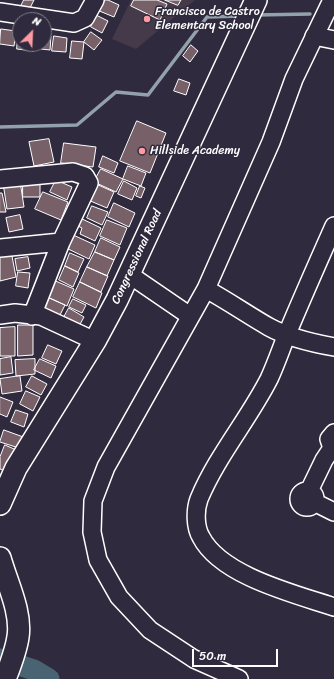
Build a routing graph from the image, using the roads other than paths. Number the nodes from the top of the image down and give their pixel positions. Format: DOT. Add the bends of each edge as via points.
graph roads {
  1 [pos="1,0"];
  2 [pos="95,0"];
  3 [pos="256,0"];
  4 [pos="332,0"];
  5 [pos="0,3"];
  6 [pos="0,12"];
  7 [pos="314,36"];
  8 [pos="334,40"];
  9 [pos="0,180"];
  10 [pos="334,226"];
  11 [pos="61,242"];
  12 [pos="0,248"];
  13 [pos="328,255"];
  14 [pos="130,275"];
  15 [pos="206,289"];
  16 [pos="0,315"];
  17 [pos="32,316"];
  18 [pos="190,316"];
  19 [pos="287,335"];
  20 [pos="92,346"];
  21 [pos="334,346"];
  22 [pos="333,443"];
  23 [pos="0,504"];
  24 [pos="334,512"];
  25 [pos="0,558"];
  26 [pos="334,607"];
  27 [pos="5,679"];
  28 [pos="239,679"];
  1 -- 5 [label="street"];
  2 -- 6 [label="street" via="86,18 74,23"];
  3 -- 14 [label="main road, Congressional Road"];
  4 -- 7 [label="street"];
  7 -- 8 [label="street"];
  7 -- 15 [label="street" via="294,78 271,142"];
  9 -- 11 [label="street" via="73,172 85,176 89,183"];
  10 -- 13 [label="street"];
  11 -- 12 [label="street"];
  11 -- 17 [label="street"];
  13 -- 19 [label="street"];
  14 -- 18 [label="street"];
  14 -- 20 [label="main road, Congressional Road"];
  15 -- 18 [label="street"];
  15 -- 19 [label="street"];
  16 -- 17 [label="street" via="15,313"];
  17 -- 20 [label="street" via="37,323"];
  18 -- 28 [label="street" via="106,467 93,501 92,532 98,560 119,597 150,630 194,659"];
  19 -- 21 [label="street"];
  19 -- 26 [label="street" via="268,380 198,500 196,519 200,536 210,551 230,566 252,579"];
  20 -- 23 [label="main road, Congressional Road" via="16,468"];
  22 -- 24 [label="street" via="311,497"];
  25 -- 27 [label="main road" via="16,610 18,628 16,647"];
}
